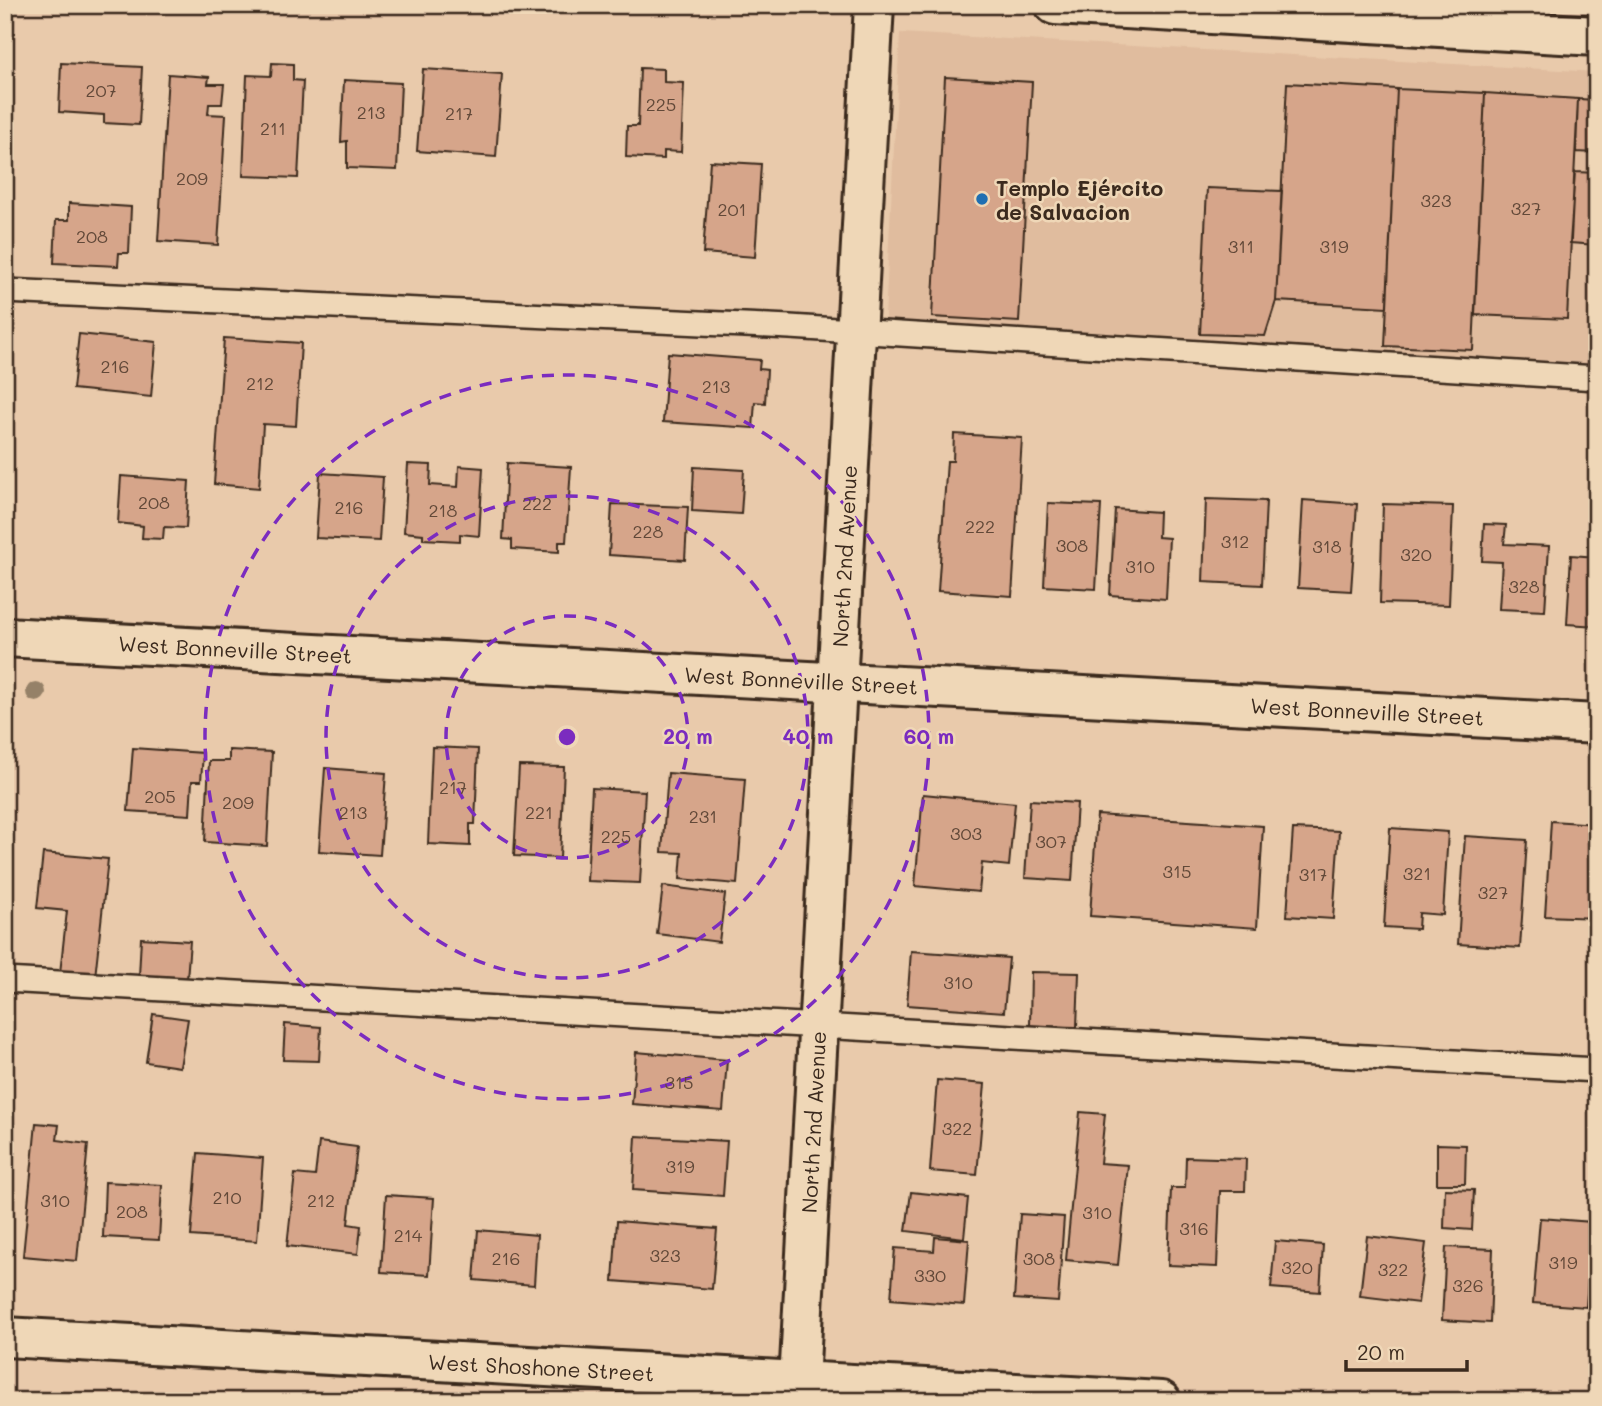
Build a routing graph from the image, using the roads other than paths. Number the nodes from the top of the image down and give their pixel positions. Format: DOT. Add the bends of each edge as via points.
graph roads {
  1 [pos="874,5"];
  2 [pos="1055,5"];
  3 [pos="1597,36"];
  4 [pos="5,291"];
  5 [pos="857,330"];
  6 [pos="1597,378"];
  7 [pos="5,637"];
  8 [pos="837,682"];
  9 [pos="1597,724"];
  10 [pos="5,980"];
  11 [pos="818,1028"];
  12 [pos="1597,1070"];
  13 [pos="5,1337"];
  14 [pos="799,1391"];
  15 [pos="1161,1401"];
  1 -- 5 [label="street, North 2nd Avenue"];
  2 -- 3 [label="street"];
  4 -- 5 [label="lane"];
  5 -- 6 [label="lane"];
  5 -- 8 [label="street, North 2nd Avenue"];
  7 -- 8 [label="street, West Bonneville Street"];
  8 -- 9 [label="street, West Bonneville Street"];
  8 -- 11 [label="street, North 2nd Avenue"];
  10 -- 11 [label="lane"];
  11 -- 12 [label="lane"];
  11 -- 14 [label="street, North 2nd Avenue"];
  13 -- 14 [label="street, West Shoshone Street"];
  14 -- 15 [label="street, West Shoshone Street"];
}
